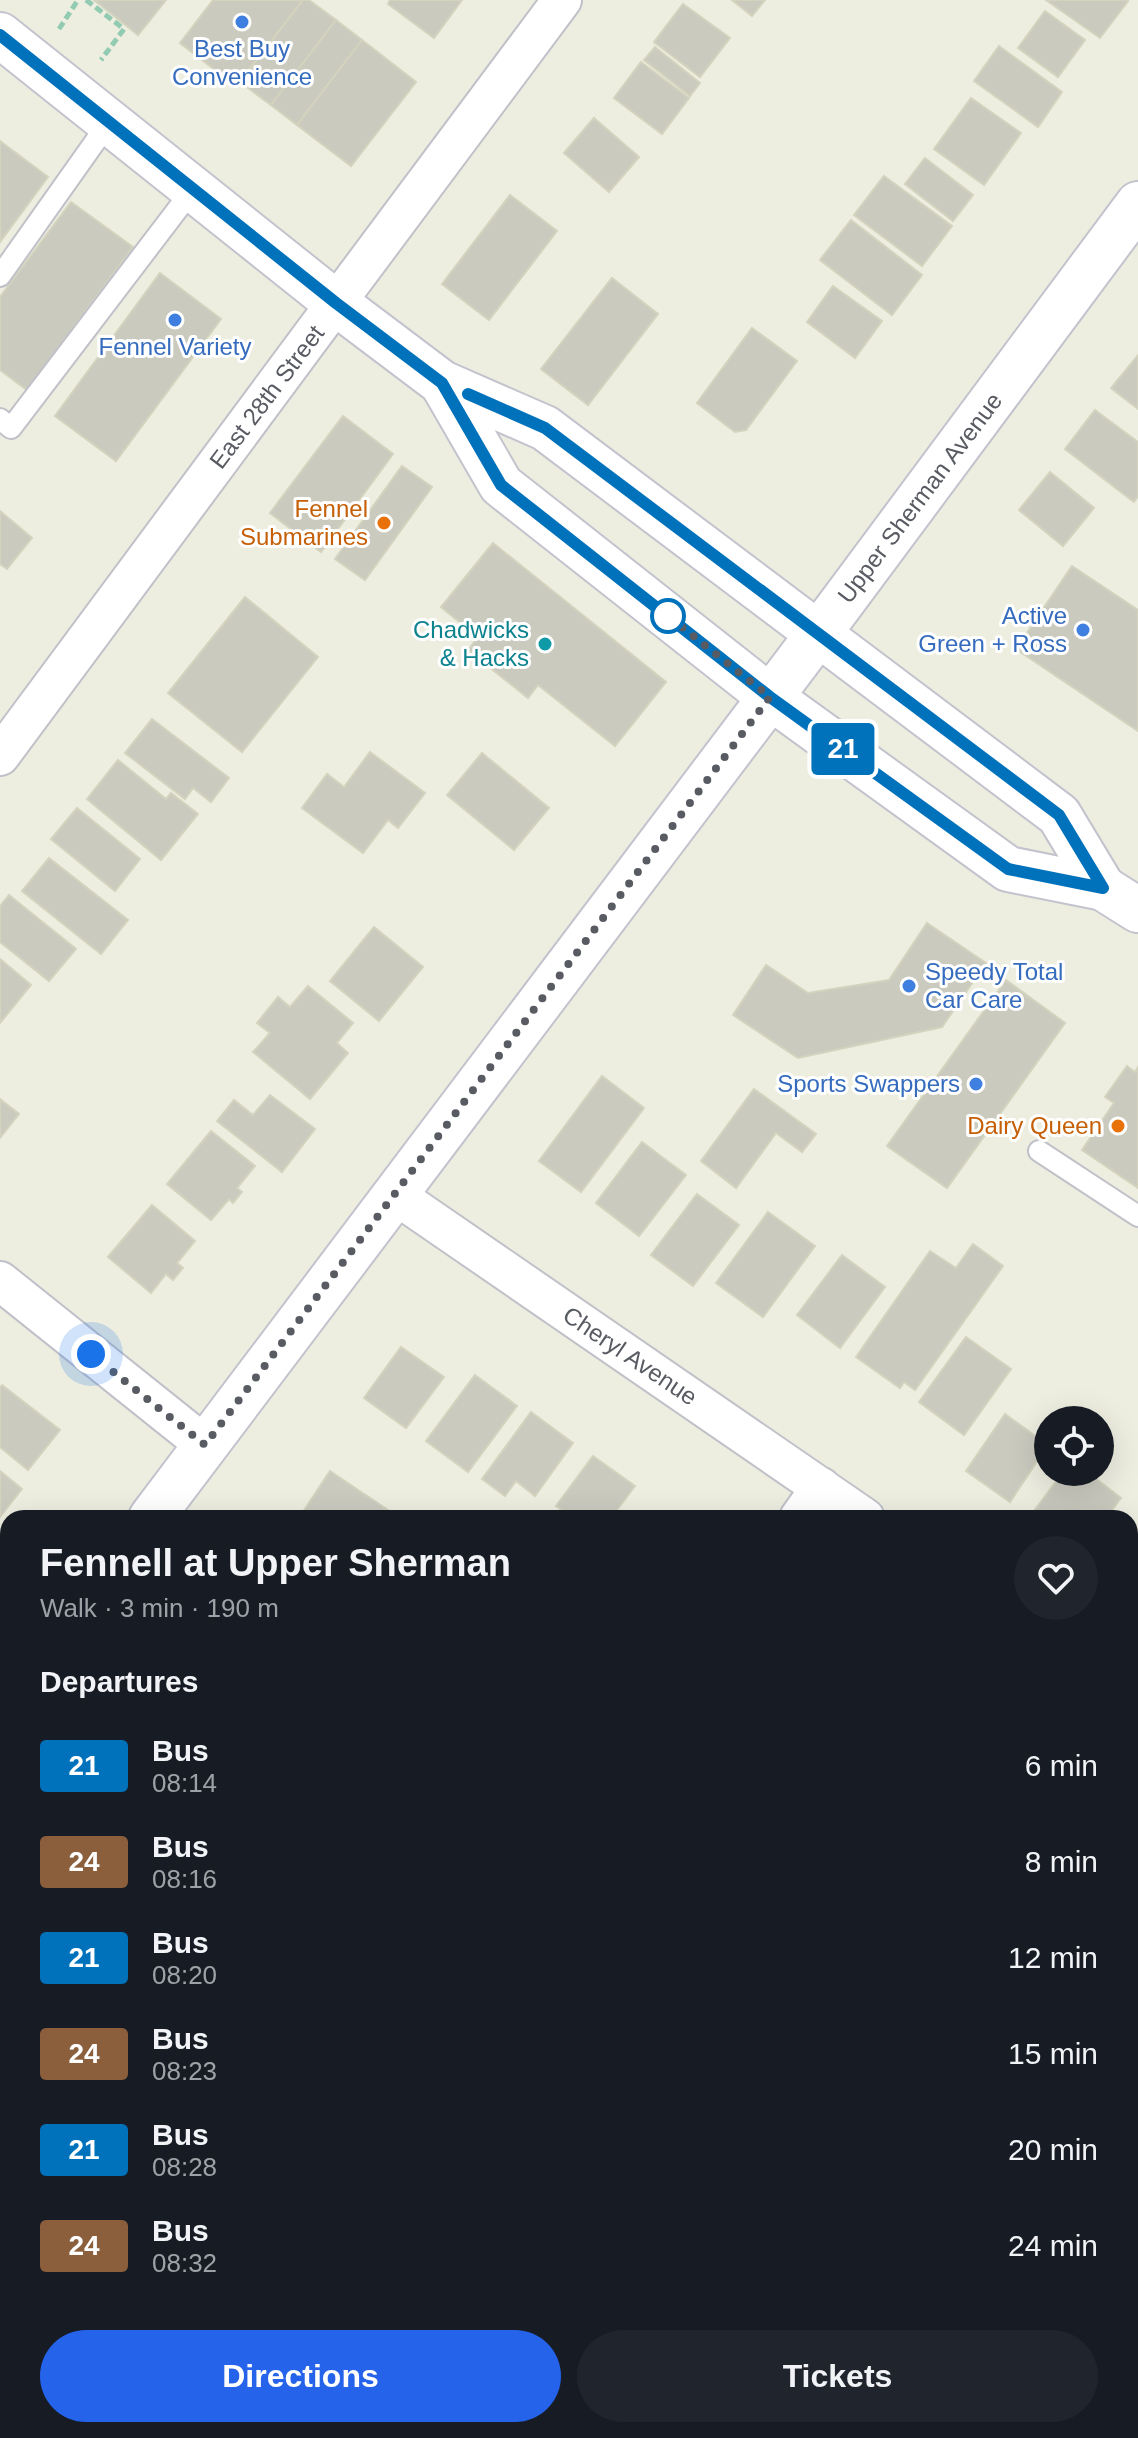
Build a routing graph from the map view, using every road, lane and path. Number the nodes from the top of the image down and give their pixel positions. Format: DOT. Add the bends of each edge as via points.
graph roads {
  1 [pos="86,0"];
  2 [pos="562,0"];
  3 [pos="0,35"];
  4 [pos="75,95"];
  5 [pos="109,122"];
  6 [pos="193,189"];
  7 [pos="1138,204"];
  8 [pos="0,276"];
  9 [pos="336,303"];
  10 [pos="442,383"];
  11 [pos="0,419"];
  12 [pos="817,635"];
  13 [pos="770,697"];
  14 [pos="0,756"];
  15 [pos="1120,899"];
  16 [pos="1039,1151"];
  17 [pos="394,1194"];
  18 [pos="1138,1216"];
  19 [pos="0,1281"];
  20 [pos="205,1445"];
  21 [pos="821,1487"];
  22 [pos="157,1510"];
  23 [pos="805,1510"];
  24 [pos="854,1510"];
  1 -- 4 [label="path" via="124,29"];
  2 -- 9 [label="street, East 28th Street"];
  3 -- 4 [label="main road"];
  4 -- 5 [label="main road"];
  5 -- 6 [label="main road"];
  5 -- 8 [label="lane"];
  6 -- 9 [label="main road"];
  6 -- 11 [label="lane" via="11,428"];
  7 -- 12 [label="main road, Upper Sherman Avenue"];
  9 -- 10 [label="main road"];
  9 -- 14 [label="street, East 28th Street"];
  10 -- 12 [label="main road" via="545,428"];
  10 -- 13 [label="main road" via="501,485"];
  12 -- 13 [label="main road, Upper Sherman Avenue"];
  12 -- 15 [label="main road" via="1059,815"];
  13 -- 15 [label="main road" via="1008,869"];
  13 -- 17 [label="main road, Upper Sherman Avenue"];
  16 -- 18 [label="lane"];
  17 -- 20 [label="main road, Upper Sherman Avenue"];
  17 -- 21 [label="street, Cheryl Avenue"];
  19 -- 20 [label="street"];
  20 -- 22 [label="main road, Upper Sherman Avenue"];
  21 -- 23 [label="street"];
  21 -- 24 [label="street, Cheryl Avenue"];
}
